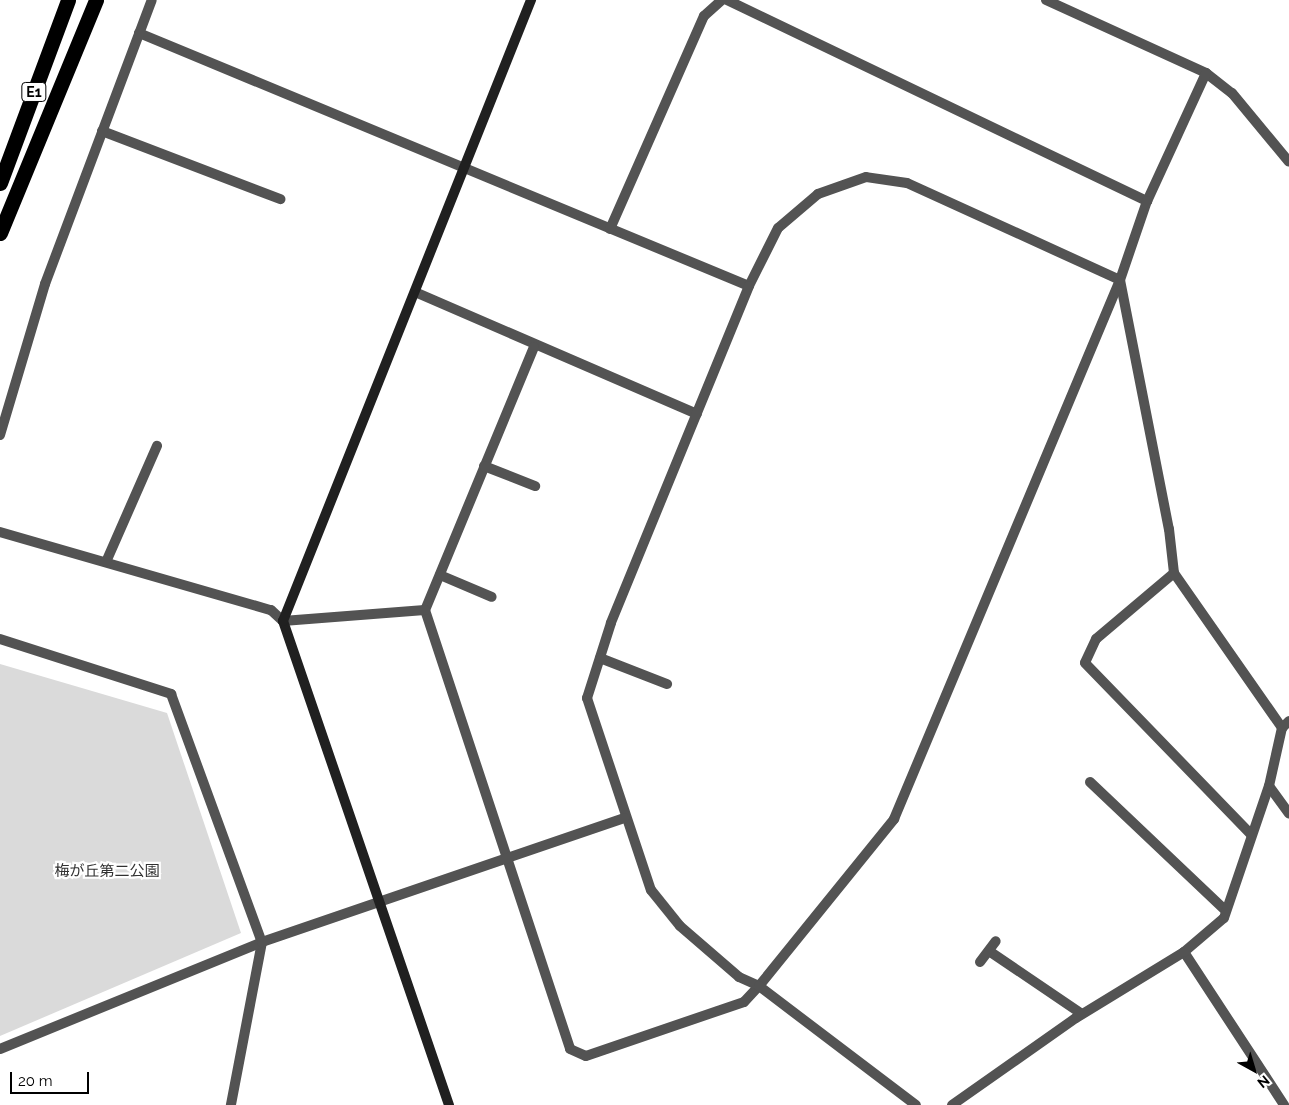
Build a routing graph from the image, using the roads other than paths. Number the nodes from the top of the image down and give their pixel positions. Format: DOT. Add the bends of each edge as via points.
graph roads {
  1 [pos="68,0"];
  2 [pos="96,0"];
  3 [pos="152,0"];
  4 [pos="532,0"];
  5 [pos="722,0"];
  6 [pos="727,0"];
  7 [pos="1046,0"];
  8 [pos="139,33"];
  9 [pos="1206,73"];
  10 [pos="102,131"];
  11 [pos="1289,162"];
  12 [pos="466,166"];
  13 [pos="0,183"];
  14 [pos="280,199"];
  15 [pos="1147,202"];
  16 [pos="610,229"];
  17 [pos="0,233"];
  18 [pos="1120,280"];
  19 [pos="749,286"];
  20 [pos="415,292"];
  21 [pos="534,347"];
  22 [pos="696,414"];
  23 [pos="0,435"];
  24 [pos="157,446"];
  25 [pos="484,466"];
  26 [pos="536,486"];
  27 [pos="0,532"];
  28 [pos="106,562"];
  29 [pos="1174,573"];
  30 [pos="440,574"];
  31 [pos="492,597"];
  32 [pos="425,610"];
  33 [pos="283,620"];
  34 [pos="0,639"];
  35 [pos="600,658"];
  36 [pos="667,684"];
  37 [pos="1285,724"];
  38 [pos="1090,782"];
  39 [pos="1269,786"];
  40 [pos="1289,814"];
  41 [pos="624,818"];
  42 [pos="1251,834"];
  43 [pos="506,859"];
  44 [pos="378,901"];
  45 [pos="1226,911"];
  46 [pos="996,941"];
  47 [pos="262,942"];
  48 [pos="989,952"];
  49 [pos="1184,952"];
  50 [pos="980,962"];
  51 [pos="759,986"];
  52 [pos="1082,1014"];
  53 [pos="0,1049"];
  54 [pos="231,1105"];
  55 [pos="448,1105"];
  56 [pos="916,1105"];
  57 [pos="952,1105"];
  58 [pos="1284,1105"];
  1 -- 13 [label="highway, E1"];
  2 -- 17 [label="highway"];
  3 -- 8 [label="street"];
  4 -- 12 [label="street"];
  5 -- 16 [label="street" via="704,16"];
  6 -- 15 [label="street"];
  7 -- 9 [label="street"];
  8 -- 10 [label="street"];
  8 -- 12 [label="street"];
  9 -- 11 [label="street" via="1232,93"];
  9 -- 15 [label="street"];
  10 -- 14 [label="street"];
  10 -- 23 [label="street" via="45,284"];
  12 -- 16 [label="street"];
  12 -- 20 [label="street"];
  15 -- 18 [label="street" via="1122,266"];
  16 -- 19 [label="street"];
  18 -- 19 [label="street" via="907,183 866,177 818,194 778,228"];
  18 -- 29 [label="street" via="1170,529"];
  18 -- 51 [label="street" via="894,819"];
  19 -- 22 [label="street"];
  20 -- 21 [label="street"];
  20 -- 33 [label="street"];
  21 -- 22 [label="street"];
  21 -- 25 [label="street"];
  22 -- 35 [label="street"];
  24 -- 28 [label="street"];
  25 -- 26 [label="street"];
  25 -- 30 [label="street"];
  27 -- 28 [label="street"];
  28 -- 33 [label="street" via="271,610"];
  29 -- 37 [label="street"];
  29 -- 42 [label="street" via="1096,639 1085,662"];
  30 -- 31 [label="street"];
  30 -- 32 [label="street"];
  32 -- 33 [label="street"];
  32 -- 43 [label="street"];
  33 -- 44 [label="street"];
  34 -- 47 [label="street" via="172,694"];
  35 -- 36 [label="street"];
  35 -- 41 [label="street" via="587,698"];
  37 -- 39 [label="street"];
  38 -- 45 [label="street"];
  39 -- 40 [label="street"];
  39 -- 42 [label="street"];
  41 -- 43 [label="street"];
  41 -- 51 [label="street" via="651,890 680,926 739,977"];
  42 -- 45 [label="street"];
  43 -- 44 [label="street"];
  43 -- 51 [label="street" via="570,1049 586,1056 744,1002"];
  44 -- 47 [label="street"];
  44 -- 55 [label="street"];
  45 -- 49 [label="street" via="1224,918"];
  46 -- 48 [label="street"];
  47 -- 53 [label="street"];
  47 -- 54 [label="street"];
  48 -- 50 [label="street"];
  48 -- 52 [label="street"];
  49 -- 52 [label="street"];
  49 -- 58 [label="street"];
  51 -- 56 [label="street"];
  52 -- 57 [label="street"];
}
